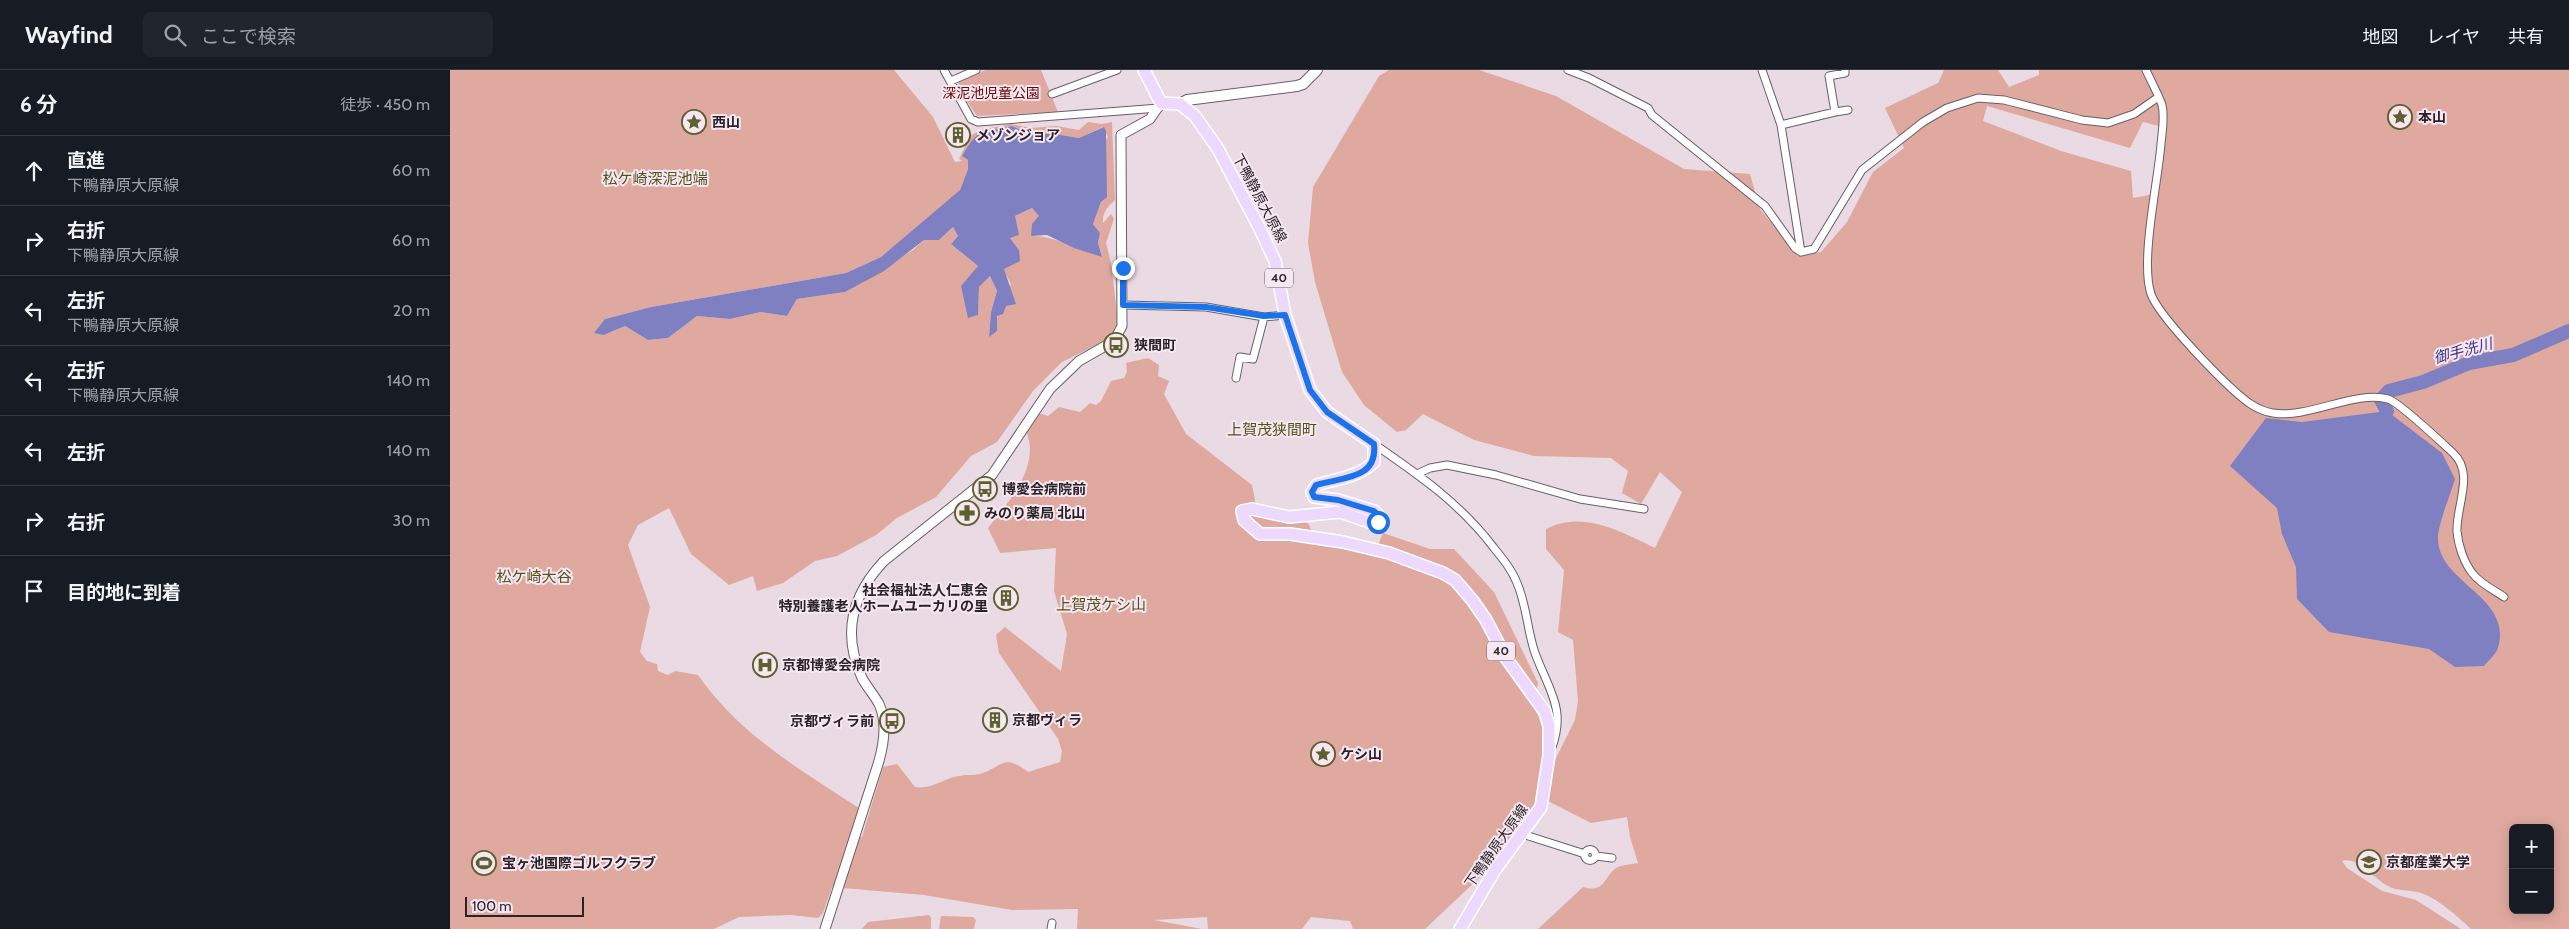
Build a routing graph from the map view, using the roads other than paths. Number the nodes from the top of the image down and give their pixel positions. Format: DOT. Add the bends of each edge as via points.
graph roads {
  1 [pos="944,70"];
  2 [pos="976,70"];
  3 [pos="1117,70"];
  4 [pos="1144,70"];
  5 [pos="1317,70"];
  6 [pos="1568,70"];
  7 [pos="1762,70"];
  8 [pos="1844,70"];
  9 [pos="2146,70"];
  10 [pos="951,81"];
  11 [pos="1052,94"];
  12 [pos="2157,98"];
  13 [pos="1180,104"];
  14 [pos="1160,105"];
  15 [pos="1848,110"];
  16 [pos="1835,112"];
  17 [pos="1781,124"];
  18 [pos="1802,252"];
  19 [pos="1123,305"];
  20 [pos="1285,315"];
  21 [pos="1264,316"];
  22 [pos="1236,378"];
  23 [pos="1374,444"];
  24 [pos="1418,474"];
  25 [pos="1644,509"];
  26 [pos="2504,597"];
  27 [pos="1549,755"];
  28 [pos="1522,834"];
  29 [pos="1612,858"];
  30 [pos="825,929"];
  31 [pos="1460,929"];
  1 -- 10 [label="street"];
  2 -- 10 [label="street"];
  3 -- 11 [label="street"];
  4 -- 14 [label="main road"];
  5 -- 13 [label="main road" via="1303,84 1296,86 1187,100"];
  6 -- 18 [label="street" via="1648,108 1652,116 1765,206 1795,248"];
  7 -- 17 [label="street"];
  8 -- 16 [label="street" via="1845,73 1829,76"];
  9 -- 12 [label="street"];
  10 -- 14 [label="street" via="971,119 978,122"];
  12 -- 18 [label="street" via="2134,114 2108,123 2082,120 2004,100 1978,98 1947,108 1862,170 1814,249"];
  12 -- 26 [label="street" via="2162,104 2162,130 2148,254 2150,292 2156,305 2170,325 2227,383 2249,403 2261,409 2274,413 2288,412 2375,396 2391,399 2456,455 2464,477 2457,530 2462,554 2472,573"];
  13 -- 14 [label="main road"];
  13 -- 20 [label="main road, 下鴨静原大原線 / 40" via="1195,116 1218,149 1260,229 1275,261"];
  14 -- 19 [label="street" via="1150,119 1121,135"];
  15 -- 16 [label="street"];
  16 -- 17 [label="street"];
  17 -- 18 [label="street"];
  19 -- 21 [label="street" via="1206,307"];
  19 -- 30 [label="street" via="1122,326 1114,341 1079,361 1050,389 992,476 884,561 853,608 850,638 862,676 879,704 884,741"];
  20 -- 21 [label="street"];
  20 -- 23 [label="main road, 下鴨静原大原線 / 40" via="1310,390 1327,412"];
  21 -- 22 [label="street" via="1253,359 1240,357"];
  23 -- 24 [label="street"];
  23 -- 27 [label="main road, 下鴨静原大原線 / 40" via="1376,456 1368,468 1347,479 1316,485 1312,492 1314,497 1338,500 1374,511 1378,522 1340,512 1288,517 1252,509 1242,511 1244,520 1260,534 1299,535 1343,542 1389,553 1455,580 1486,620 1506,658 1545,712 1549,726"];
  24 -- 25 [label="street" via="1447,465 1580,499"];
  24 -- 27 [label="street" via="1457,505 1477,526 1516,580 1534,648 1558,709 1557,738"];
  27 -- 28 [label="main road, 下鴨静原大原線 / 40" via="1541,807"];
  28 -- 29 [label="street" via="1585,854 1589,861 1596,856"];
  28 -- 31 [label="main road, 下鴨静原大原線 / 40" via="1495,870"];
}
